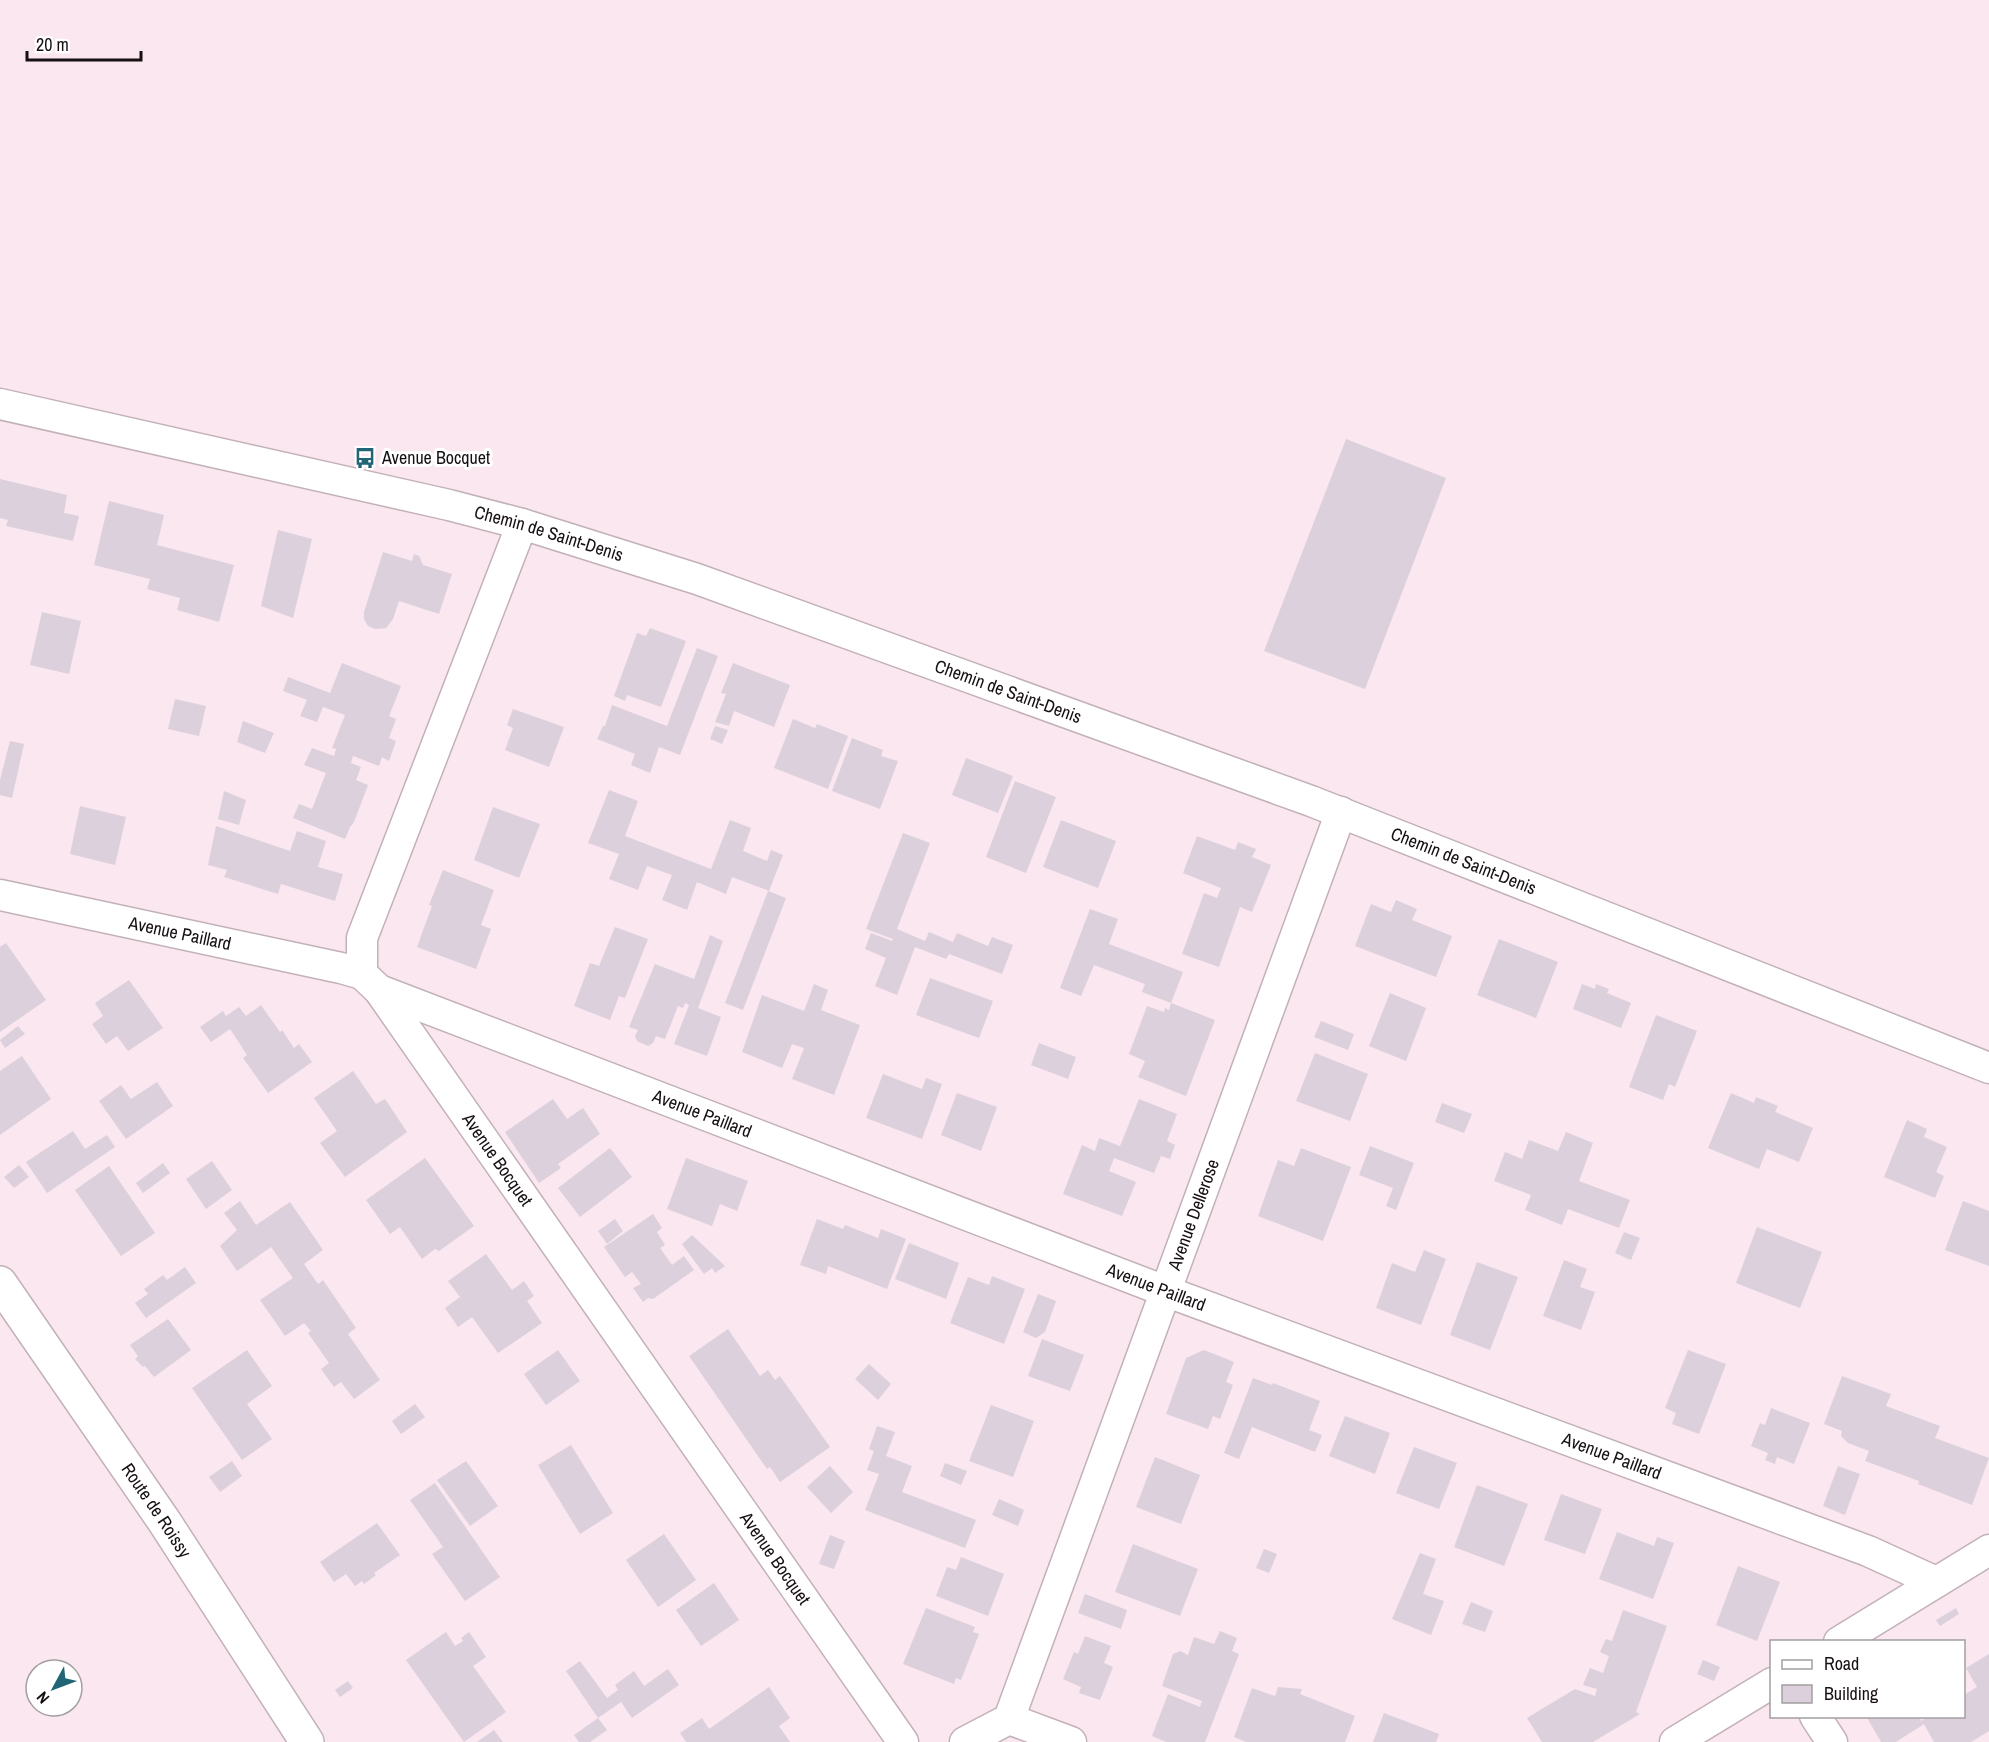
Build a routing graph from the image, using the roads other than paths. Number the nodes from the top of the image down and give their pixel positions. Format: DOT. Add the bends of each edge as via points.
graph roads {
  1 [pos="0,404"];
  2 [pos="522,524"];
  3 [pos="1341,812"];
  4 [pos="0,896"];
  5 [pos="370,982"];
  6 [pos="1989,1068"];
  7 [pos="0,1283"];
  8 [pos="1165,1291"];
  9 [pos="1989,1551"];
  10 [pos="1936,1582"];
  11 [pos="1841,1640"];
  12 [pos="1770,1684"];
  13 [pos="1816,1718"];
  14 [pos="1009,1719"];
  15 [pos="307,1742"];
  16 [pos="903,1742"];
  17 [pos="965,1742"];
  18 [pos="1071,1742"];
  19 [pos="1676,1742"];
  20 [pos="1832,1742"];
  1 -- 2 [label="street, Chemin de Saint-Denis"];
  2 -- 3 [label="street, Chemin de Saint-Denis" via="697,579"];
  2 -- 5 [label="street" via="362,938"];
  3 -- 6 [label="street, Chemin de Saint-Denis"];
  3 -- 8 [label="street, Avenue Dellerose"];
  4 -- 5 [label="street, Avenue Paillard" via="341,968"];
  5 -- 8 [label="street, Avenue Paillard"];
  5 -- 16 [label="street, Avenue Bocquet"];
  7 -- 15 [label="main road, Route de Roissy" via="164,1521"];
  8 -- 10 [label="street, Avenue Paillard" via="1868,1551"];
  8 -- 14 [label="street, Avenue Dellerose"];
  9 -- 10 [label="street"];
  10 -- 11 [label="street"];
  12 -- 19 [label="street"];
  13 -- 20 [label="street"];
  14 -- 17 [label="street"];
  14 -- 18 [label="street"];
}
